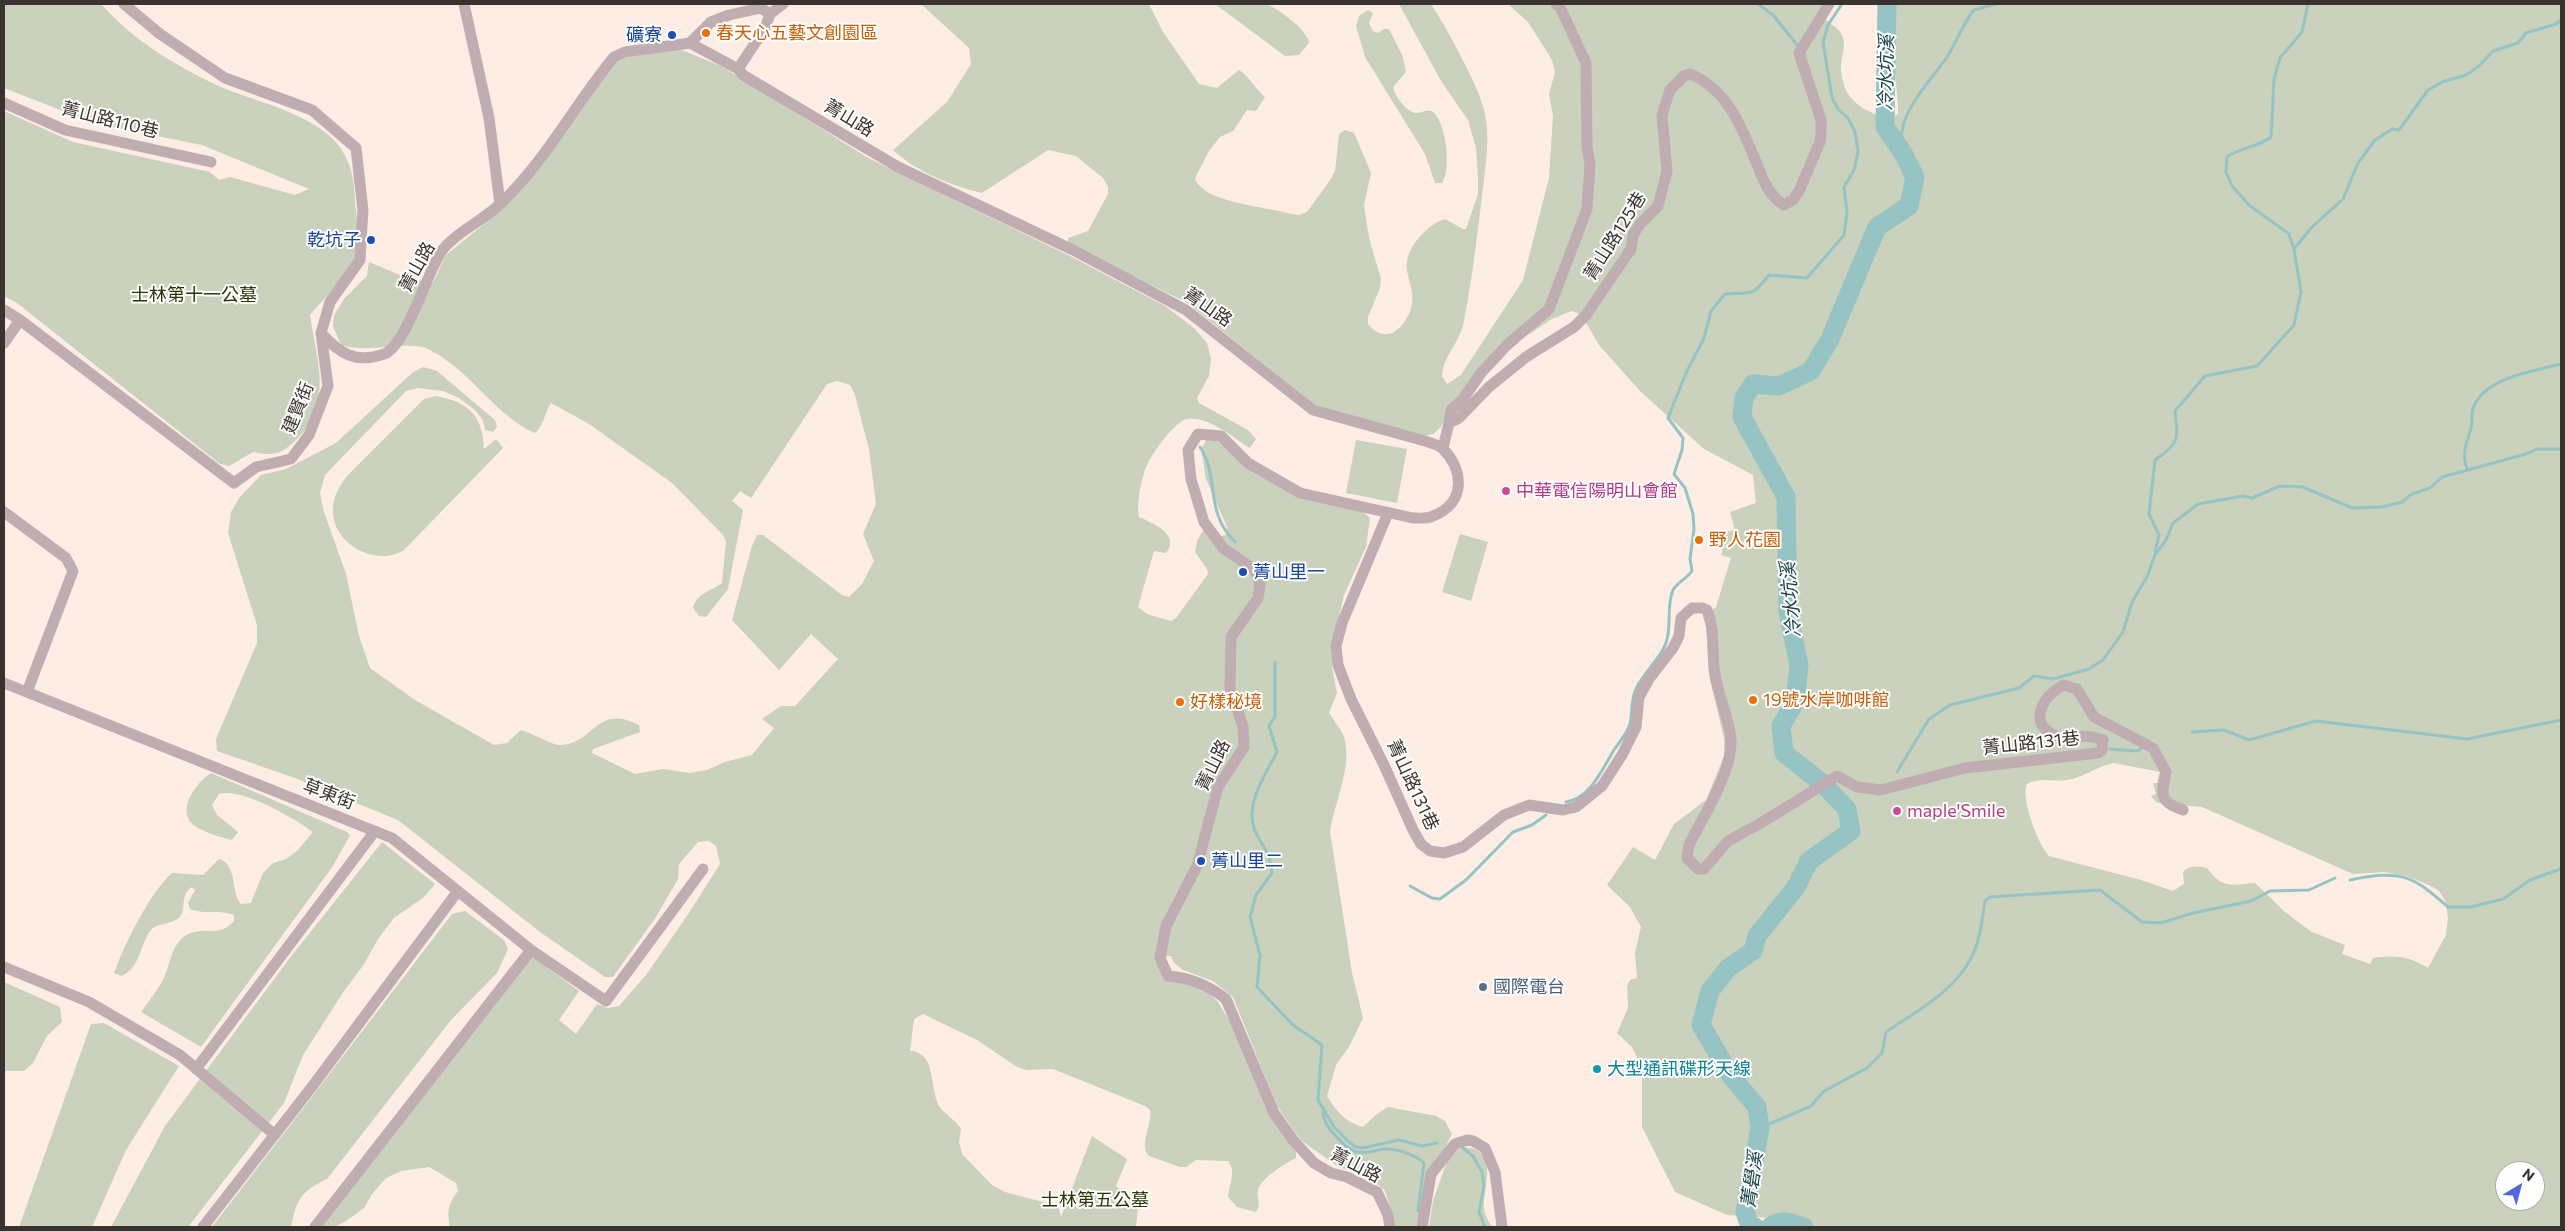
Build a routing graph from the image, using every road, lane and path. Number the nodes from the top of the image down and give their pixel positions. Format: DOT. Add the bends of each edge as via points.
graph roads {
  1 [pos="464,4"];
  2 [pos="783,4"];
  3 [pos="1556,4"];
  4 [pos="1829,4"];
  5 [pos="129,5"];
  6 [pos="770,14"];
  7 [pos="690,43"];
  8 [pos="738,69"];
  9 [pos="4,103"];
  10 [pos="211,162"];
  11 [pos="500,204"];
  12 [pos="4,310"];
  13 [pos="20,320"];
  14 [pos="321,333"];
  15 [pos="4,343"];
  16 [pos="1449,423"];
  17 [pos="1443,448"];
  18 [pos="4,512"];
  19 [pos="1388,513"];
  20 [pos="4,683"];
  21 [pos="26,692"];
  22 [pos="2183,810"];
  23 [pos="375,831"];
  24 [pos="703,869"];
  25 [pos="458,891"];
  26 [pos="531,950"];
  27 [pos="4,967"];
  28 [pos="196,1069"];
  29 [pos="274,1135"];
  30 [pos="203,1227"];
  31 [pos="316,1227"];
  32 [pos="1390,1227"];
  33 [pos="1422,1227"];
  34 [pos="1502,1227"];
  1 -- 11 [label="street" via="489,118"];
  2 -- 6 [label="street"];
  3 -- 16 [label="street" via="1586,63 1590,164 1587,209 1549,309 1507,345 1481,373 1451,410"];
  4 -- 16 [label="street, 菁山路125巷" via="1799,53 1821,120 1821,132 1811,167 1793,200 1784,205 1774,200 1734,114 1720,93 1702,79 1690,74 1684,76 1670,90 1662,116 1667,171 1658,206 1633,235 1631,249 1586,315 1574,327 1526,357 1479,396 1459,418"];
  5 -- 14 [label="street" via="160,34 226,78 312,110 356,148 363,210 360,260 330,302"];
  6 -- 7 [label="street" via="761,8 729,15 710,22"];
  6 -- 8 [label="street"];
  7 -- 8 [label="street, 菁山路"];
  7 -- 11 [label="street, 菁山路" via="625,52 614,57 558,135"];
  8 -- 17 [label="street, 菁山路" via="742,75 898,167 1073,250 1186,310 1314,410"];
  9 -- 10 [label="street, 菁山路110巷" via="65,130"];
  11 -- 14 [label="street, 菁山路" via="442,251 403,332 386,353 361,358 336,350"];
  12 -- 13 [label="street"];
  13 -- 14 [label="street, 建賢街" via="234,482 256,467 292,459 309,435 328,386"];
  13 -- 15 [label="street"];
  16 -- 17 [label="street"];
  17 -- 19 [label="street, 菁山路" via="1458,472 1458,493 1449,507 1432,517 1413,518"];
  18 -- 21 [label="street" via="66,558 73,571"];
  19 -- 22 [label="street, 菁山路131巷" via="1342,623 1336,646 1338,665 1350,699 1413,830 1421,844 1430,851 1444,853 1463,847 1504,815 1529,805 1563,810 1576,806 1602,786 1636,727 1639,697 1673,648 1682,618 1696,607 1707,610 1714,631 1713,663 1731,740 1730,757 1723,776 1689,845 1687,858 1698,869 1704,869 1728,841 1837,776 1857,787 1881,790 1965,768 2098,753 2102,750 2103,740 2090,736 2055,737 2043,727 2039,718 2042,706 2049,694 2063,685 2077,689 2094,717 2153,748 2166,772 2162,792 2164,800"];
  19 -- 32 [label="street, 菁山路" via="1300,493 1248,464 1221,436 1198,434 1188,450 1191,479 1204,522 1223,548 1255,570 1260,586 1258,598 1231,637 1230,689 1243,726 1244,747 1218,787 1197,866 1166,926 1160,958 1168,976 1187,978 1212,988 1226,999 1274,1113 1293,1140 1314,1163 1377,1192"];
  20 -- 21 [label="street, 草東街"];
  21 -- 23 [label="street, 草東街"];
  23 -- 25 [label="street, 草東街" via="392,838"];
  23 -- 28 [label="street"];
  24 -- 26 [label="street, 草東街" via="606,1002"];
  25 -- 26 [label="street, 草東街"];
  25 -- 29 [label="street"];
  26 -- 31 [label="street"];
  27 -- 28 [label="street" via="89,1002 180,1055"];
  28 -- 29 [label="street"];
  29 -- 30 [label="street"];
  33 -- 34 [label="street" via="1431,1174 1455,1144 1467,1140 1485,1148 1496,1172"];
}
